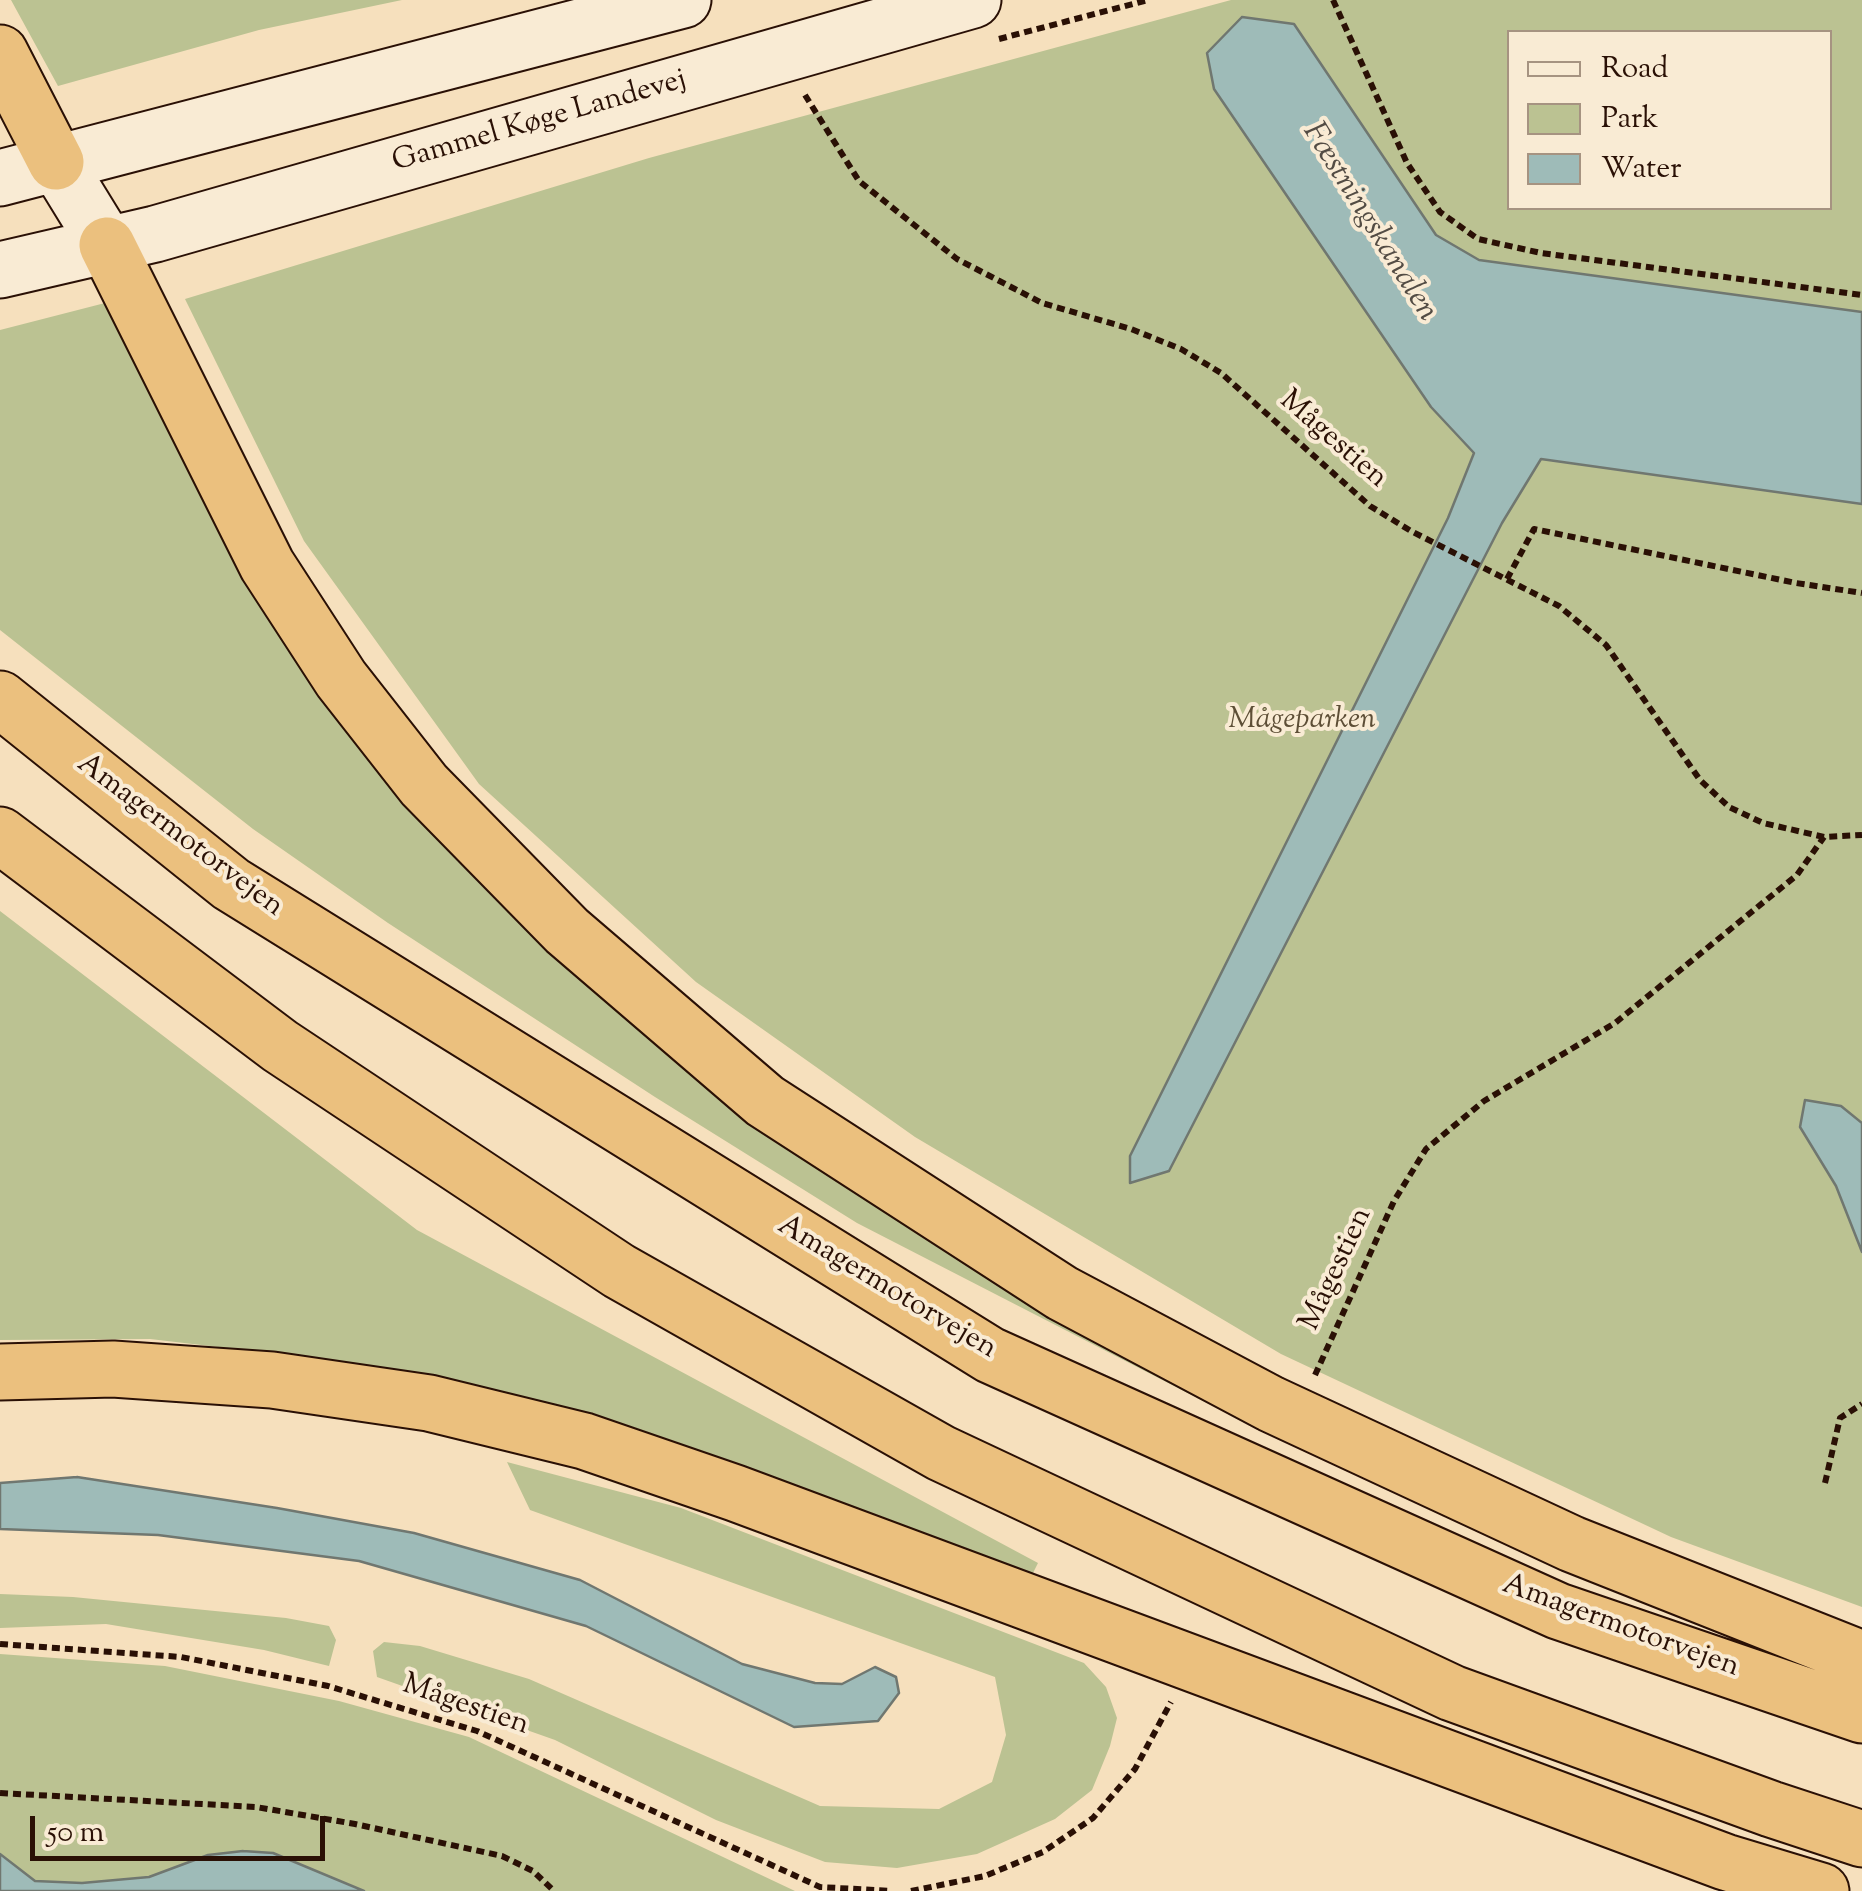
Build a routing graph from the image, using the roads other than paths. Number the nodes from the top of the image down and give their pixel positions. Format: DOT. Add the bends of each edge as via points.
graph roads {
  1 [pos="684,0"];
  2 [pos="974,0"];
  3 [pos="0,53"];
  4 [pos="56,162"];
  5 [pos="0,178"];
  6 [pos="107,246"];
  7 [pos="0,270"];
  8 [pos="0,698"];
  9 [pos="0,835"];
  10 [pos="0,1372"];
  11 [pos="1862,1659"];
  12 [pos="1862,1715"];
  13 [pos="1862,1839"];
  14 [pos="1821,1891"];
  1 -- 4 [label="main road"];
  2 -- 6 [label="main road, Gammel Køge Landevej"];
  3 -- 4 [label="highway"];
  4 -- 5 [label="main road"];
  4 -- 6 [label="main road"];
  6 -- 7 [label="main road, Gammel Køge Landevej"];
  6 -- 11 [label="highway" via="268,566 340,679 424,785 566,931 766,1101 1062,1293 1271,1404 1572,1544"];
  8 -- 12 [label="highway, Amagermotorvejen" via="231,884 990,1355 1558,1610"];
  9 -- 13 [label="highway" via="280,1046 619,1271 941,1453 1452,1692"];
  10 -- 14 [label="highway" via="113,1369 272,1380 429,1404 584,1442 735,1492 1725,1862"];
}
